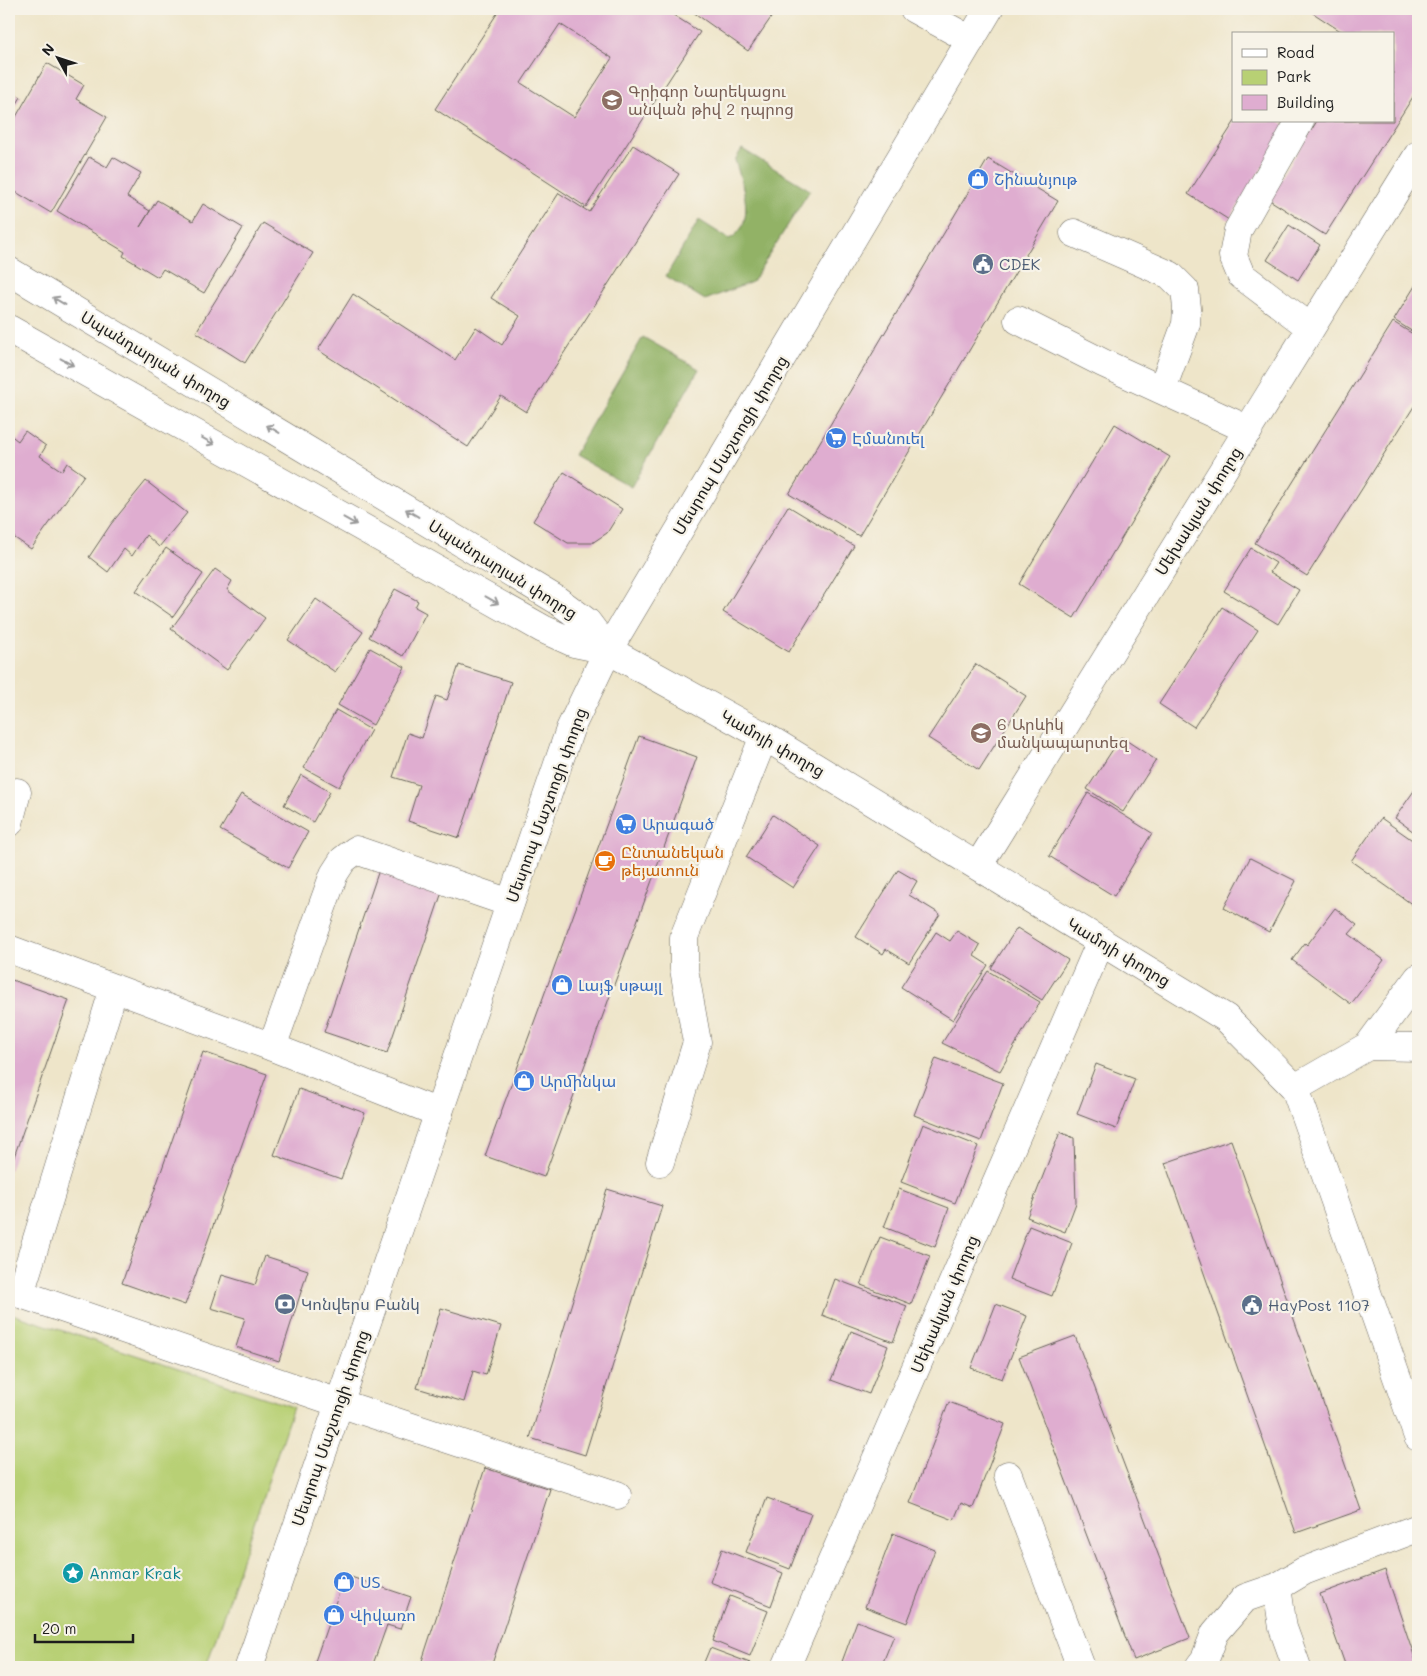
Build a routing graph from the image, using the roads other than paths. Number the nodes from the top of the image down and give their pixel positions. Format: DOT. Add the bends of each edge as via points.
graph roads {
  1 [pos="914,9"];
  2 [pos="989,9"];
  3 [pos="971,40"];
  4 [pos="1299,122"];
  5 [pos="1418,155"];
  6 [pos="1074,232"];
  7 [pos="9,271"];
  8 [pos="1018,320"];
  9 [pos="1311,328"];
  10 [pos="9,330"];
  11 [pos="1162,390"];
  12 [pos="1249,430"];
  13 [pos="608,650"];
  14 [pos="764,736"];
  15 [pos="17,792"];
  16 [pos="9,823"];
  17 [pos="978,866"];
  18 [pos="510,903"];
  19 [pos="1101,942"];
  20 [pos="9,949"];
  21 [pos="1418,978"];
  22 [pos="114,988"];
  23 [pos="1368,1046"];
  24 [pos="272,1047"];
  25 [pos="1418,1047"];
  26 [pos="1295,1088"];
  27 [pos="439,1113"];
  28 [pos="660,1162"];
  29 [pos="14,1292"];
  30 [pos="338,1403"];
  31 [pos="1418,1437"];
  32 [pos="1008,1475"];
  33 [pos="617,1495"];
  34 [pos="1418,1528"];
  35 [pos="1277,1587"];
  36 [pos="1204,1665"];
  37 [pos="249,1667"];
  38 [pos="786,1667"];
  39 [pos="1081,1667"];
  40 [pos="1297,1667"];
  1 -- 3 [label="main road"];
  2 -- 3 [label="main road, Մեսրոպ Մաշտոցի փողոց"];
  3 -- 13 [label="main road, Մեսրոպ Մաշտոցի փողոց"];
  4 -- 9 [label="main road" via="1238,230 1233,256 1241,275"];
  5 -- 9 [label="main road, Մեխակյան փողոց"];
  6 -- 11 [label="main road" via="1170,275 1184,290 1186,324"];
  13 -- 7 [label="main road, Սպանդարյան փողոց, one-way" via="587,622 557,600"];
  8 -- 11 [label="main road"];
  9 -- 12 [label="main road, Մեխակյան փողոց"];
  10 -- 13 [label="main road, Սպանդարյան փողոց, one-way" via="543,629 574,643"];
  11 -- 12 [label="main road"];
  12 -- 17 [label="main road, Մեխակյան փողոց"];
  13 -- 14 [label="main road, Կամոյի փողոց"];
  13 -- 18 [label="main road, Մեսրոպ Մաշտոցի փողոց" via="570,728"];
  14 -- 17 [label="main road, Կամոյի փողոց"];
  14 -- 28 [label="main road" via="684,937 684,969 697,1042"];
  15 -- 16 [label="main road"];
  17 -- 19 [label="main road, Կամոյի փողոց"];
  18 -- 24 [label="main road" via="356,850 343,860 334,874"];
  18 -- 27 [label="main road, Մեսրոպ Մաշտոցի փողոց"];
  19 -- 26 [label="main road, Կամոյի փողոց" via="1226,1018"];
  19 -- 38 [label="main road, Մեխակյան փողոց"];
  20 -- 22 [label="main road"];
  21 -- 23 [label="main road"];
  22 -- 24 [label="main road"];
  22 -- 29 [label="main road"];
  23 -- 25 [label="main road"];
  23 -- 26 [label="main road"];
  24 -- 27 [label="main road"];
  26 -- 31 [label="main road, Կամոյի փողոց"];
  27 -- 30 [label="main road, Մեսրոպ Մաշտոցի փողոց"];
  29 -- 30 [label="main road"];
  30 -- 33 [label="main road"];
  30 -- 37 [label="main road, Մեսրոպ Մաշտոցի փողոց"];
  32 -- 39 [label="main road"];
  34 -- 35 [label="main road" via="1304,1571"];
  35 -- 36 [label="main road" via="1245,1598 1215,1633"];
  35 -- 40 [label="main road" via="1283,1628"];
}
